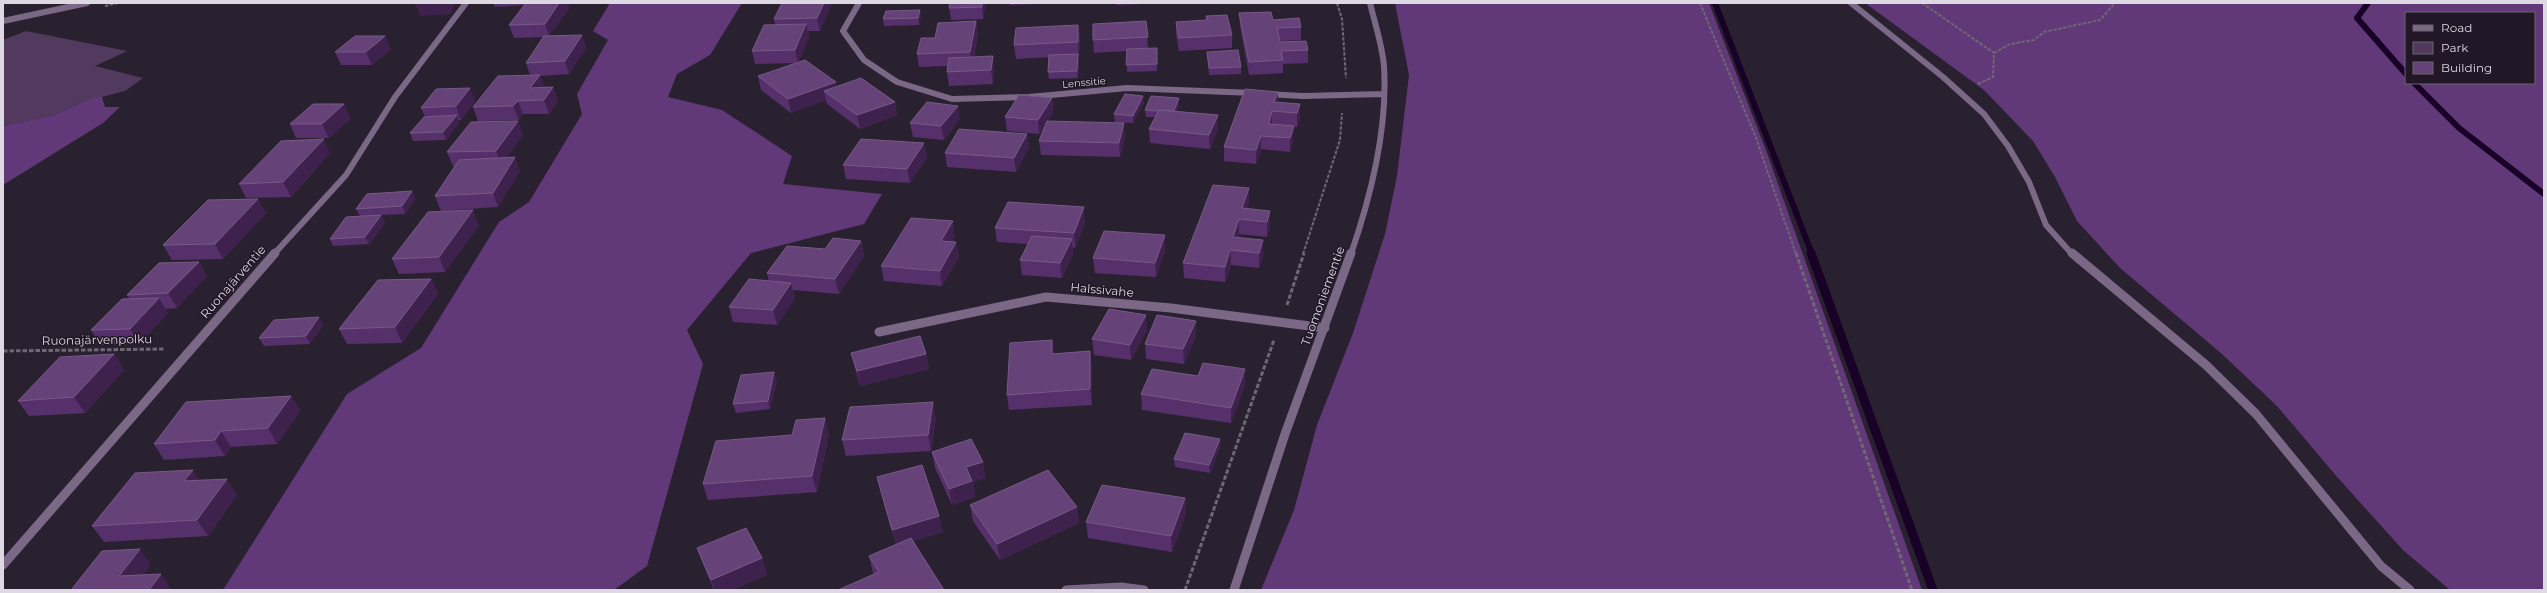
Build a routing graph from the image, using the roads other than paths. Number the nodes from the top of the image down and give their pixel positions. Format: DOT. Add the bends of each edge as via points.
graph roads {
  1 [pos="87,3"];
  2 [pos="466,3"];
  3 [pos="859,3"];
  4 [pos="1370,3"];
  5 [pos="1850,3"];
  6 [pos="3,21"];
  7 [pos="1382,94"];
  8 [pos="1325,328"];
  9 [pos="879,332"];
  10 [pos="3,565"];
  11 [pos="1066,590"];
  12 [pos="1144,590"];
  13 [pos="1234,590"];
  14 [pos="2410,590"];
  1 -- 6 [label="street"];
  2 -- 10 [label="street, Ruonajärventie" via="396,97 346,175"];
  3 -- 7 [label="street, Lenssitie" via="843,31 864,60 897,82 952,99 1029,97 1127,88 1303,96"];
  4 -- 7 [label="street, Tuomoniementie" via="1380,39 1384,75"];
  5 -- 14 [label="street" via="1984,114 2008,146 2028,182 2046,225 2075,256 2206,365 2256,414 2381,566"];
  7 -- 8 [label="street, Tuomoniementie" via="1381,122 1373,174 1361,224"];
  8 -- 9 [label="street, Halssivahe" via="1171,308 1046,297"];
  8 -- 13 [label="street, Tuomoniementie" via="1292,414"];
  11 -- 12 [label="street" via="1121,587"];
}
